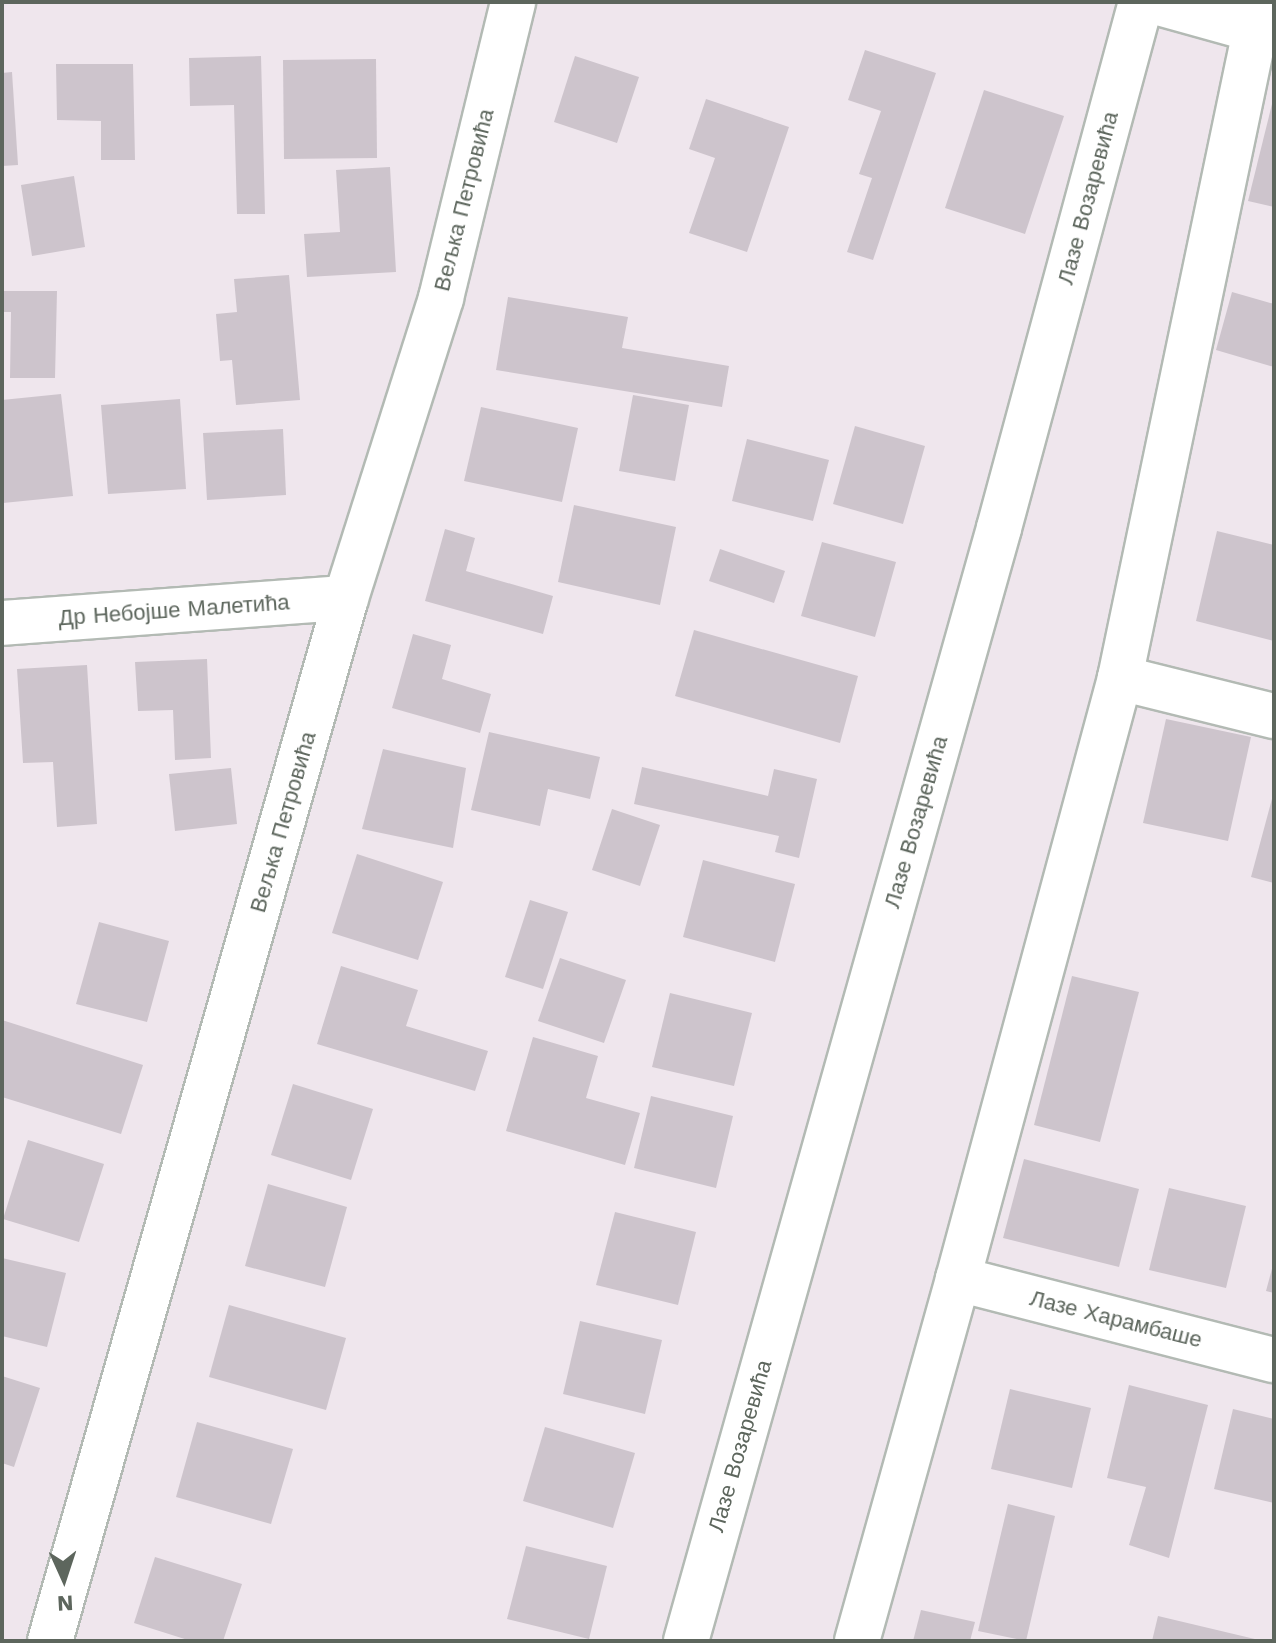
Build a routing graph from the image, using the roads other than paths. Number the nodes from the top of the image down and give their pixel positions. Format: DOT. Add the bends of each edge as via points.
graph roads {
  1 [pos="513,2"];
  2 [pos="1141,2"];
  3 [pos="1155,2"];
  4 [pos="1263,22"];
  5 [pos="346,598"];
  6 [pos="2,623"];
  7 [pos="1120,678"];
  8 [pos="1274,716"];
  9 [pos="958,1279"];
  10 [pos="1274,1360"];
  11 [pos="50,1641"];
  12 [pos="686,1641"];
  13 [pos="857,1641"];
  1 -- 5 [label="street, Вељка Петровића" via="441,298"];
  2 -- 12 [label="street, Лазе Возаревића"];
  3 -- 4 [label="street"];
  4 -- 7 [label="street"];
  5 -- 6 [label="street, Др Небојше Малетића"];
  5 -- 11 [label="street, Вељка Петровића"];
  7 -- 8 [label="street"];
  7 -- 9 [label="street"];
  9 -- 10 [label="street, Лазе Харамбаше"];
  9 -- 13 [label="street"];
}
